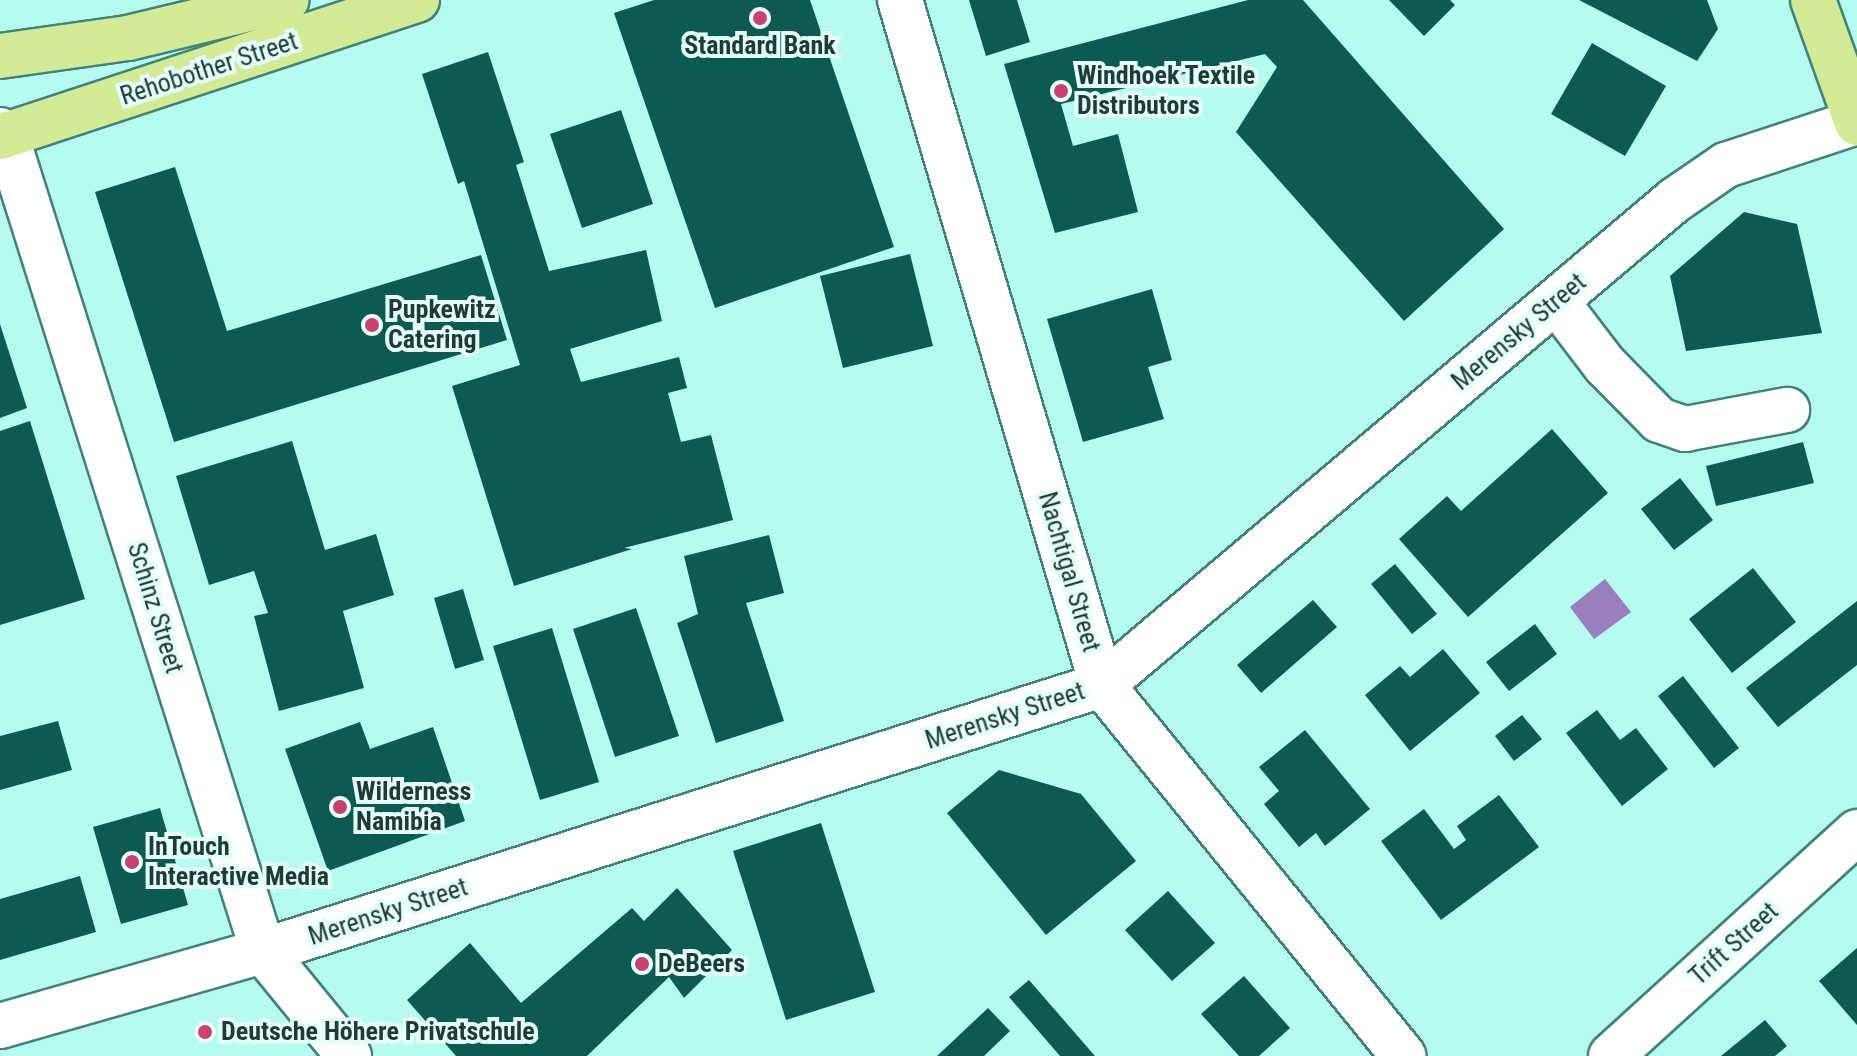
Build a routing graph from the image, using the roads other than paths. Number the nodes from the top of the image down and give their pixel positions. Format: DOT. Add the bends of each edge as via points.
graph roads {
  1 [pos="286,0"];
  2 [pos="416,0"];
  3 [pos="900,0"];
  4 [pos="1813,0"];
  5 [pos="0,56"];
  6 [pos="1857,122"];
  7 [pos="2,134"];
  8 [pos="1556,301"];
  9 [pos="1787,410"];
  10 [pos="1102,685"];
  11 [pos="1857,832"];
  12 [pos="263,951"];
  13 [pos="0,1026"];
  14 [pos="349,1056"];
  15 [pos="1404,1056"];
  16 [pos="1611,1056"];
  1 -- 5 [label="main road" via="128,38"];
  2 -- 7 [label="main road, Rehobother Street"];
  3 -- 10 [label="street, Nachtigal Street"];
  4 -- 6 [label="main road"];
  6 -- 8 [label="street, Merensky Street" via="1726,165 1675,200"];
  7 -- 12 [label="street, Schinz Street"];
  8 -- 9 [label="street" via="1605,365 1659,420 1685,429"];
  8 -- 10 [label="street, Merensky Street"];
  10 -- 12 [label="street, Merensky Street"];
  10 -- 15 [label="street, Nachtigal Street"];
  11 -- 16 [label="street, Trift Street"];
  12 -- 13 [label="street, Merensky Street"];
  12 -- 14 [label="street, Schinz Street"];
}
